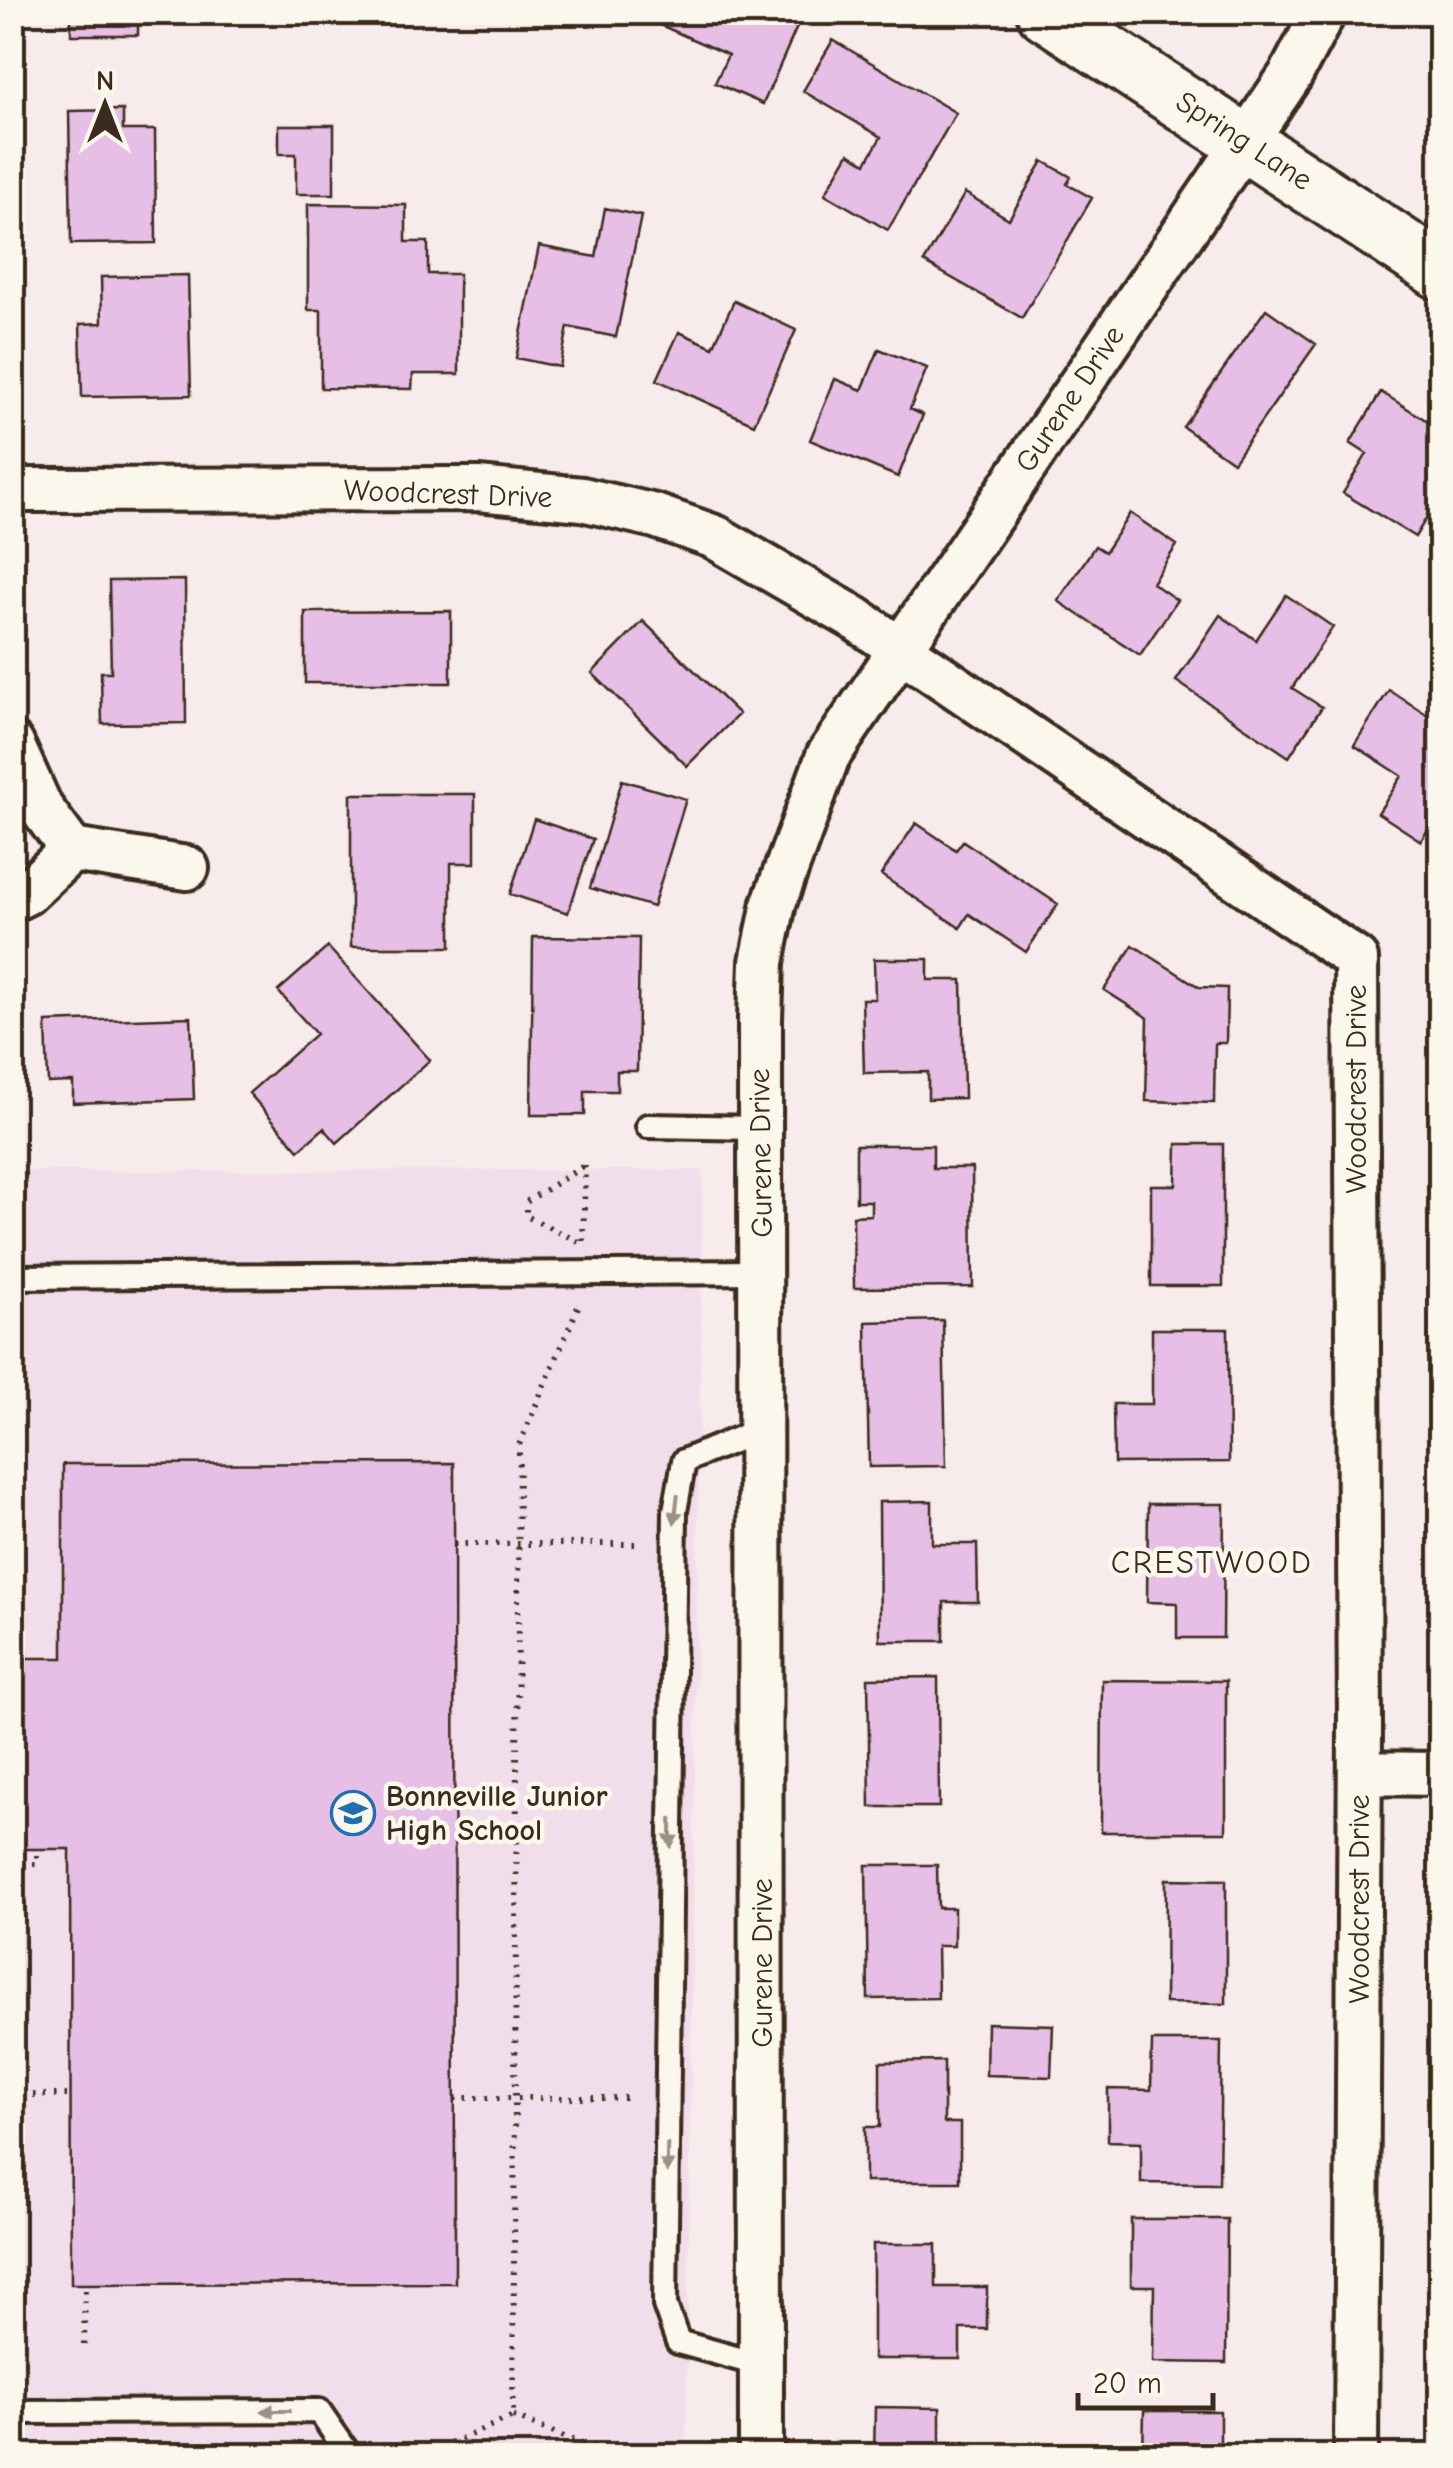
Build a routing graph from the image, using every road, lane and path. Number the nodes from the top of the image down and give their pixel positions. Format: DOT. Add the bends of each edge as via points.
graph roads {
  1 [pos="1045,12"];
  2 [pos="1324,12"];
  3 [pos="1244,141"];
  4 [pos="1440,272"];
  5 [pos="12,485"];
  6 [pos="902,649"];
  7 [pos="12,744"];
  8 [pos="72,850"];
  9 [pos="187,868"];
  10 [pos="12,900"];
  11 [pos="648,1126"];
  12 [pos="761,1128"];
  13 [pos="583,1244"];
  14 [pos="762,1272"];
  15 [pos="12,1277"];
  16 [pos="582,1296"];
  17 [pos="762,1429"];
  18 [pos="454,1544"];
  19 [pos="519,1544"];
  20 [pos="638,1544"];
  21 [pos="1360,1773"];
  22 [pos="1440,1774"];
  23 [pos="37,1849"];
  24 [pos="12,1864"];
  25 [pos="12,2096"];
  26 [pos="70,2096"];
  27 [pos="455,2098"];
  28 [pos="515,2098"];
  29 [pos="632,2098"];
  30 [pos="85,2284"];
  31 [pos="84,2345"];
  32 [pos="761,2366"];
  33 [pos="12,2412"];
  34 [pos="512,2416"];
  35 [pos="350,2456"];
  36 [pos="422,2456"];
  37 [pos="652,2456"];
  38 [pos="761,2456"];
  39 [pos="1356,2456"];
  1 -- 3 [label="street, Spring Lane"];
  2 -- 3 [label="street, Gurene Drive"];
  3 -- 4 [label="street, Spring Lane"];
  3 -- 6 [label="street, Gurene Drive"];
  5 -- 6 [label="street, Woodcrest Drive" via="478,489 582,499 715,538"];
  6 -- 12 [label="street, Gurene Drive" via="828,756 774,903 762,962"];
  6 -- 21 [label="street, Woodcrest Drive" via="1356,959"];
  7 -- 8 [label="street" via="41,808"];
  8 -- 9 [label="street"];
  8 -- 10 [label="street"];
  11 -- 12 [label="lane"];
  12 -- 14 [label="street, Gurene Drive"];
  13 -- 13 [label="path" via="584,1204 585,1165 526,1202 526,1216"];
  14 -- 15 [label="lane"];
  14 -- 17 [label="street, Gurene Drive"];
  16 -- 19 [label="path" via="520,1445"];
  17 -- 32 [label="street, Gurene Drive"];
  17 -- 32 [label="lane, one-way" via="684,1461 675,1511 666,2305 678,2342"];
  18 -- 19 [label="path"];
  19 -- 20 [label="path"];
  19 -- 28 [label="path"];
  21 -- 22 [label="street"];
  21 -- 39 [label="street, Woodcrest Drive"];
  23 -- 24 [label="path" via="37,1864"];
  25 -- 26 [label="path"];
  27 -- 28 [label="path"];
  28 -- 29 [label="path"];
  28 -- 34 [label="path"];
  30 -- 31 [label="path"];
  32 -- 38 [label="street, Gurene Drive"];
  35 -- 33 [label="lane, one-way" via="319,2410"];
  34 -- 36 [label="path"];
  34 -- 37 [label="path" via="593,2448"];
}
